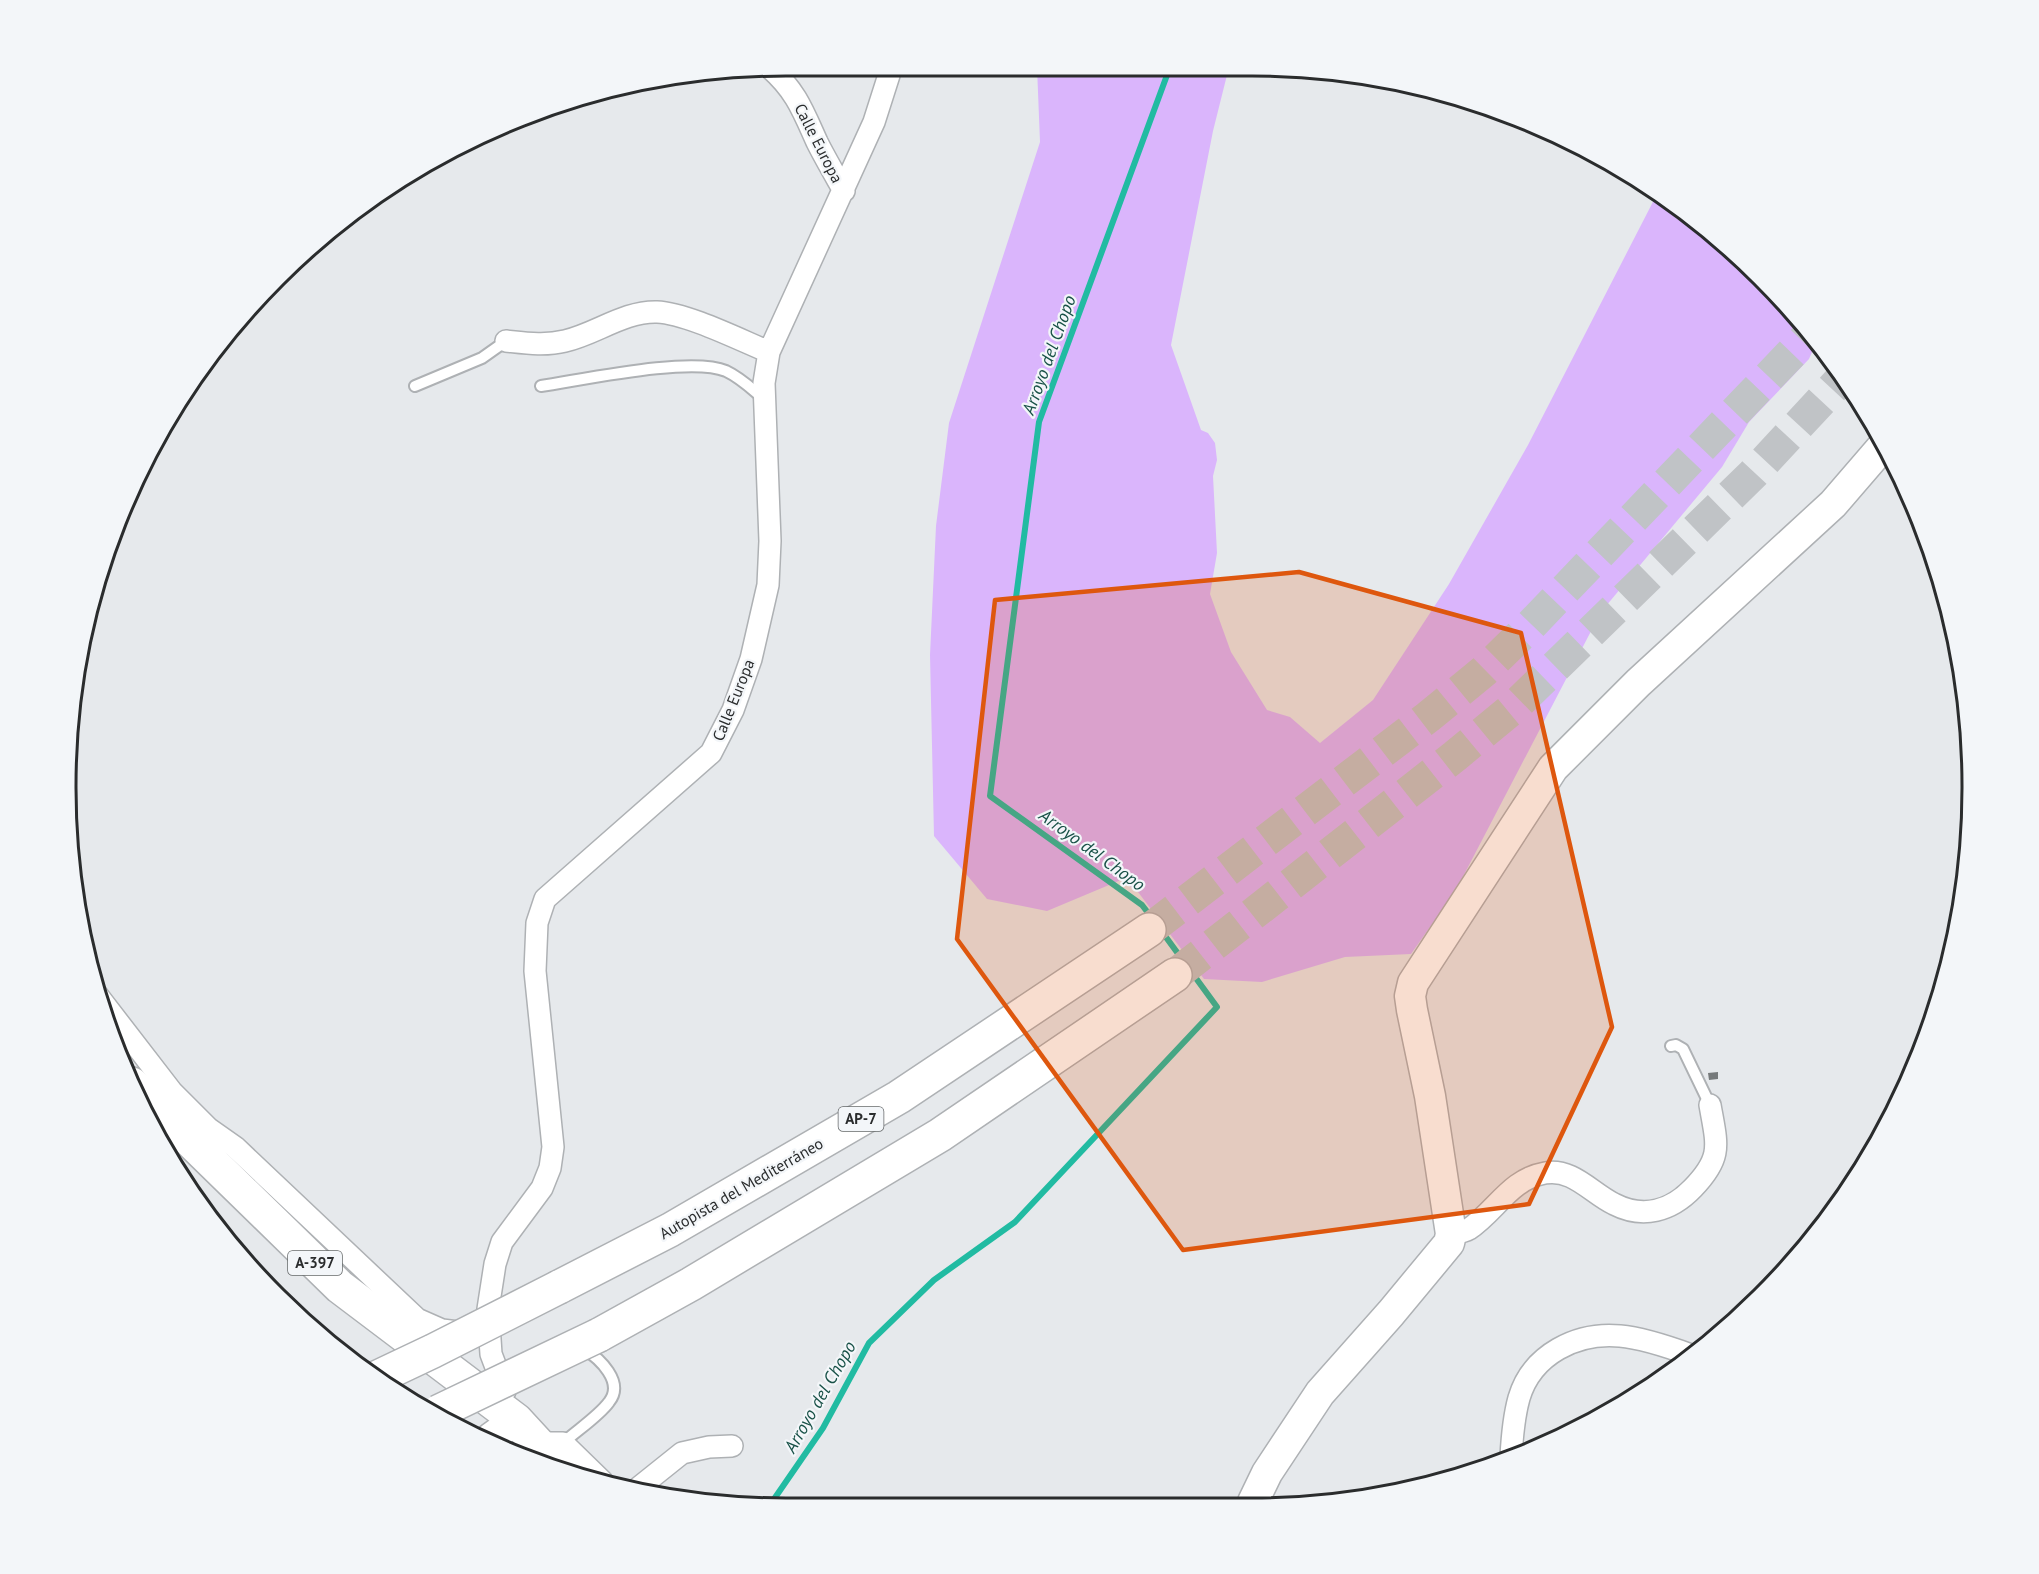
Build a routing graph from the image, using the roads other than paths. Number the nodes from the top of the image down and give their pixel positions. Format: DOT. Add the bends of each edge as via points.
graph roads {
  1 [pos="779,76"];
  2 [pos="889,76"];
  3 [pos="844,191"];
  4 [pos="506,341"];
  5 [pos="769,352"];
  6 [pos="415,386"];
  7 [pos="541,386"];
  8 [pos="764,399"];
  9 [pos="1878,452"];
  10 [pos="1149,930"];
  11 [pos="1175,975"];
  12 [pos="115,1019"];
  13 [pos="1671,1046"];
  14 [pos="151,1102"];
  15 [pos="1710,1105"];
  16 [pos="1451,1234"];
  17 [pos="490,1336"];
  18 [pos="584,1337"];
  19 [pos="1683,1352"];
  20 [pos="385,1373"];
  21 [pos="444,1409"];
  22 [pos="534,1443"];
  23 [pos="732,1446"];
  24 [pos="1512,1448"];
  25 [pos="572,1464"];
  26 [pos="644,1483"];
  27 [pos="1255,1498"];
  1 -- 3 [label="street, Calle Europa" via="804,109"];
  2 -- 3 [label="street, Calle Europa"];
  3 -- 5 [label="street, Calle Europa"];
  4 -- 5 [label="street" via="566,341 634,315 655,312 673,314"];
  4 -- 6 [label="lane" via="482,358"];
  5 -- 8 [label="street, Calle Europa"];
  7 -- 8 [label="lane" via="665,367 704,367 724,370"];
  8 -- 17 [label="street, Calle Europa" via="768,585 751,660 733,710 711,753 545,899 537,922 535,970 552,1147 550,1168 542,1188 502,1242 488,1309"];
  9 -- 16 [label="street" via="1833,504 1638,683 1553,768 1413,983 1412,1010"];
  10 -- 20 [label="main road, Autopista del Mediterráneo / AP-7, bridge" via="899,1097 670,1230"];
  11 -- 18 [label="main road" via="940,1135 691,1284"];
  12 -- 17 [label="street" via="172,1092 208,1128 235,1147 417,1319 442,1330"];
  13 -- 15 [label="lane" via="1683,1049"];
  14 -- 22 [label="main road, A-397" via="340,1287"];
  15 -- 16 [label="street" via="1717,1144 1715,1157 1709,1170 1681,1201 1665,1209 1630,1210 1613,1204 1566,1174 1548,1172 1530,1176 1514,1186 1467,1231"];
  16 -- 27 [label="street" via="1449,1243 1398,1305 1320,1393"];
  17 -- 22 [label="street" via="492,1354"];
  18 -- 21 [label="main road, bridge"];
  18 -- 22 [label="lane" via="611,1377 614,1390 609,1402"];
  19 -- 24 [label="street" via="1621,1336 1599,1336 1572,1342 1544,1357 1520,1397"];
  22 -- 25 [label="street"];
  23 -- 26 [label="street" via="682,1453"];
}
